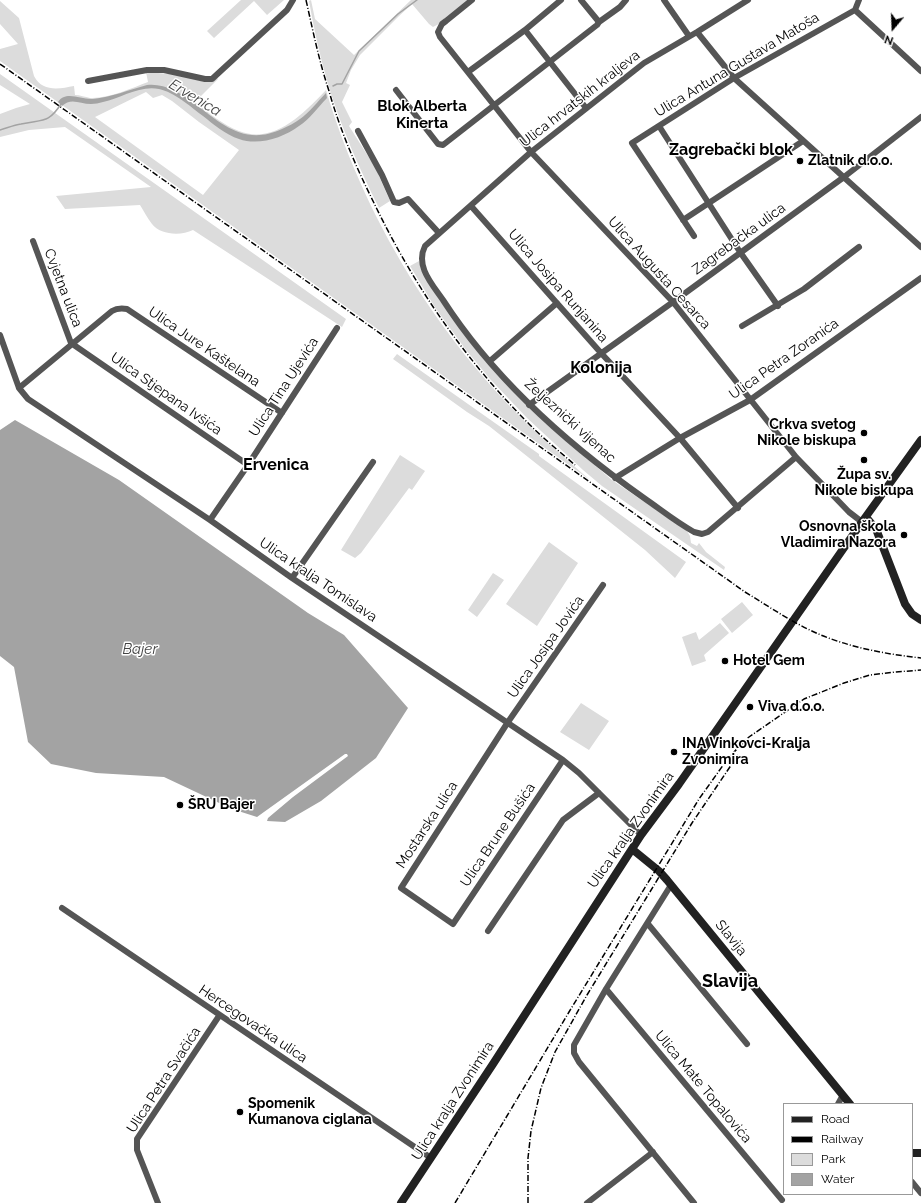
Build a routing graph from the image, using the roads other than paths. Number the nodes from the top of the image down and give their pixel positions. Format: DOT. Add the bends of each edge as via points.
graph roads {
  1 [pos="293,0"];
  2 [pos="472,0"];
  3 [pos="561,0"];
  4 [pos="581,0"];
  5 [pos="626,0"];
  6 [pos="664,0"];
  7 [pos="748,0"];
  8 [pos="859,0"];
  9 [pos="855,10"];
  10 [pos="599,22"];
  11 [pos="525,30"];
  12 [pos="697,32"];
  13 [pos="689,36"];
  14 [pos="550,62"];
  15 [pos="921,71"];
  16 [pos="468,72"];
  17 [pos="734,78"];
  18 [pos="88,81"];
  19 [pos="396,90"];
  20 [pos="494,106"];
  21 [pos="586,108"];
  22 [pos="921,117"];
  23 [pos="659,126"];
  24 [pos="358,131"];
  25 [pos="803,141"];
  26 [pos="531,152"];
  27 [pos="844,177"];
  28 [pos="708,203"];
  29 [pos="471,206"];
  30 [pos="683,220"];
  31 [pos="439,233"];
  32 [pos="694,236"];
  33 [pos="33,241"];
  34 [pos="859,246"];
  35 [pos="921,247"];
  36 [pos="740,252"];
  37 [pos="421,259"];
  38 [pos="921,278"];
  39 [pos="673,302"];
  40 [pos="557,303"];
  41 [pos="778,306"];
  42 [pos="112,310"];
  43 [pos="742,326"];
  44 [pos="337,328"];
  45 [pos="0,335"];
  46 [pos="71,343"];
  47 [pos="601,353"];
  48 [pos="490,362"];
  49 [pos="19,388"];
  50 [pos="750,400"];
  51 [pos="529,405"];
  52 [pos="282,413"];
  53 [pos="680,438"];
  54 [pos="921,440"];
  55 [pos="796,457"];
  56 [pos="373,462"];
  57 [pos="248,465"];
  58 [pos="615,478"];
  59 [pos="738,508"];
  60 [pos="210,520"];
  61 [pos="864,520"];
  62 [pos="292,578"];
  63 [pos="603,585"];
  64 [pos="921,620"];
  65 [pos="508,722"];
  66 [pos="563,760"];
  67 [pos="599,793"];
  68 [pos="641,835"];
  69 [pos="632,849"];
  70 [pos="671,886"];
  71 [pos="62,908"];
  72 [pos="453,924"];
  73 [pos="648,924"];
  74 [pos="488,931"];
  75 [pos="606,989"];
  76 [pos="219,1016"];
  77 [pos="747,1044"];
  78 [pos="843,1095"];
  79 [pos="839,1103"];
  80 [pos="849,1103"];
  81 [pos="653,1152"];
  82 [pos="431,1158"];
  83 [pos="913,1183"];
  84 [pos="921,1193"];
  85 [pos="782,1199"];
  86 [pos="158,1203"];
  87 [pos="400,1203"];
  88 [pos="587,1203"];
  89 [pos="694,1203"];
  1 -- 18 [label="street" via="287,10 212,78 205,79 164,70 147,70"];
  2 -- 16 [label="street, Ulica Augusta Cesarca" via="442,24 438,32"];
  3 -- 11 [label="street"];
  4 -- 10 [label="street"];
  5 -- 10 [label="street"];
  6 -- 13 [label="street"];
  7 -- 12 [label="street, Ulica hrvatskih kraljeva"];
  8 -- 9 [label="street"];
  9 -- 15 [label="street"];
  9 -- 17 [label="street, Ulica Antuna Gustava Matoša"];
  10 -- 14 [label="street" via="598,26"];
  11 -- 14 [label="street"];
  11 -- 16 [label="street"];
  12 -- 13 [label="street, Ulica hrvatskih kraljeva"];
  12 -- 17 [label="street"];
  13 -- 21 [label="street, Ulica hrvatskih kraljeva" via="644,63"];
  14 -- 20 [label="street"];
  14 -- 21 [label="street"];
  16 -- 20 [label="street, Ulica Augusta Cesarca"];
  17 -- 23 [label="street, Ulica Antuna Gustava Matoša"];
  17 -- 25 [label="street"];
  19 -- 20 [label="street" via="438,144 443,145"];
  20 -- 26 [label="street, Ulica Augusta Cesarca"];
  21 -- 26 [label="street, Ulica hrvatskih kraljeva"];
  22 -- 27 [label="street, Zagrebačka ulica"];
  23 -- 28 [label="street"];
  23 -- 30 [label="street, Ulica Antuna Gustava Matoša" via="632,143"];
  24 -- 31 [label="street" via="394,202 399,203 408,199"];
  25 -- 27 [label="street"];
  25 -- 28 [label="street"];
  26 -- 29 [label="street, Ulica hrvatskih kraljeva"];
  26 -- 39 [label="street, Ulica Augusta Cesarca"];
  27 -- 35 [label="street"];
  27 -- 36 [label="street, Zagrebačka ulica"];
  28 -- 30 [label="street"];
  28 -- 36 [label="street"];
  29 -- 31 [label="street, Ulica hrvatskih kraljeva"];
  29 -- 40 [label="street, Ulica Josipa Runjanina"];
  30 -- 32 [label="street"];
  31 -- 37 [label="street, Ulica hrvatskih kraljeva" via="425,246"];
  33 -- 46 [label="street, Cvjetna ulica"];
  34 -- 41 [label="street"];
  36 -- 39 [label="street, Zagrebačka ulica"];
  36 -- 41 [label="street"];
  37 -- 48 [label="street, Željeznički vijenac" via="428,278 452,315"];
  38 -- 50 [label="street, Ulica Petra Zoranića"];
  39 -- 47 [label="street, Zagrebačka ulica"];
  39 -- 50 [label="street, Ulica Augusta Cesarca"];
  40 -- 47 [label="street, Ulica Josipa Runjanina"];
  40 -- 48 [label="street"];
  41 -- 43 [label="street"];
  42 -- 46 [label="street, Cvjetna ulica"];
  42 -- 52 [label="street, Ulica Jure Kaštelana" via="127,309"];
  44 -- 52 [label="street, Ulica Tina Ujevića"];
  45 -- 49 [label="street, Ulica kralja Tomislava"];
  46 -- 49 [label="street, Cvjetna ulica"];
  46 -- 57 [label="street, Ulica Stjepana Ivšića"];
  47 -- 51 [label="street, Zagrebačka ulica"];
  47 -- 53 [label="street, Ulica Josipa Runjanina"];
  48 -- 51 [label="street, Željeznički vijenac"];
  49 -- 60 [label="street, Ulica kralja Tomislava" via="28,399"];
  50 -- 53 [label="street, Ulica Petra Zoranića"];
  50 -- 55 [label="street, Ulica Augusta Cesarca"];
  51 -- 58 [label="street, Željeznički vijenac"];
  52 -- 57 [label="street, Ulica Tina Ujevića"];
  53 -- 58 [label="street, Ulica Petra Zoranića"];
  53 -- 59 [label="street, Ulica Josipa Runjanina"];
  54 -- 61 [label="main road, Ulica kralja Zvonimira"];
  55 -- 59 [label="street"];
  55 -- 61 [label="street, Ulica Augusta Cesarca" via="849,512"];
  56 -- 62 [label="street"];
  57 -- 60 [label="street, Ulica Tina Ujevića"];
  58 -- 59 [label="street, Željeznički vijenac" via="687,528 702,534"];
  60 -- 62 [label="street, Ulica kralja Tomislava"];
  61 -- 64 [label="main road" via="876,529 905,604 912,614"];
  61 -- 68 [label="main road, Ulica kralja Zvonimira"];
  62 -- 65 [label="street, Ulica kralja Tomislava"];
  63 -- 65 [label="street, Ulica Josipa Jovića"];
  65 -- 66 [label="street, Ulica kralja Tomislava"];
  65 -- 72 [label="street, Mostarska ulica" via="401,888"];
  66 -- 67 [label="street, Ulica kralja Tomislava"];
  66 -- 72 [label="street, Ulica Brune Bušića"];
  67 -- 68 [label="street, Ulica kralja Tomislava"];
  67 -- 74 [label="street" via="563,820"];
  68 -- 69 [label="main road, Ulica kralja Zvonimira"];
  69 -- 70 [label="main road, Slavija" via="659,871"];
  69 -- 82 [label="main road, Ulica kralja Zvonimira"];
  70 -- 73 [label="street"];
  70 -- 78 [label="main road, Slavija"];
  71 -- 76 [label="street, Hercegovačka ulica"];
  73 -- 75 [label="street"];
  73 -- 77 [label="street"];
  75 -- 81 [label="street" via="574,1045 574,1053"];
  75 -- 85 [label="street, Ulica Mate Topalovića"];
  76 -- 82 [label="street, Hercegovačka ulica"];
  76 -- 86 [label="street, Ulica Petra Svačića" via="137,1140 137,1150"];
  78 -- 79 [label="street"];
  78 -- 80 [label="main road, Slavija"];
  81 -- 88 [label="street"];
  81 -- 89 [label="street"];
  82 -- 87 [label="main road, Ulica kralja Zvonimira"];
  83 -- 84 [label="street"];
}
